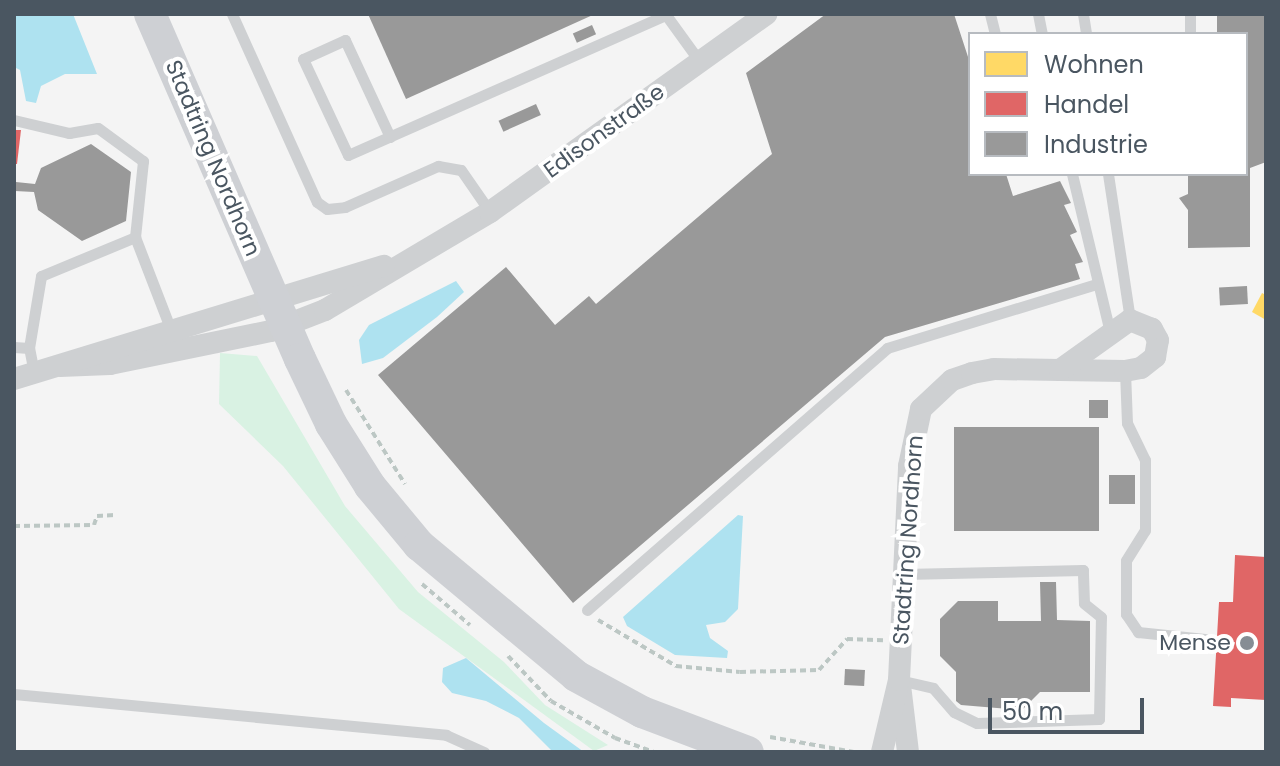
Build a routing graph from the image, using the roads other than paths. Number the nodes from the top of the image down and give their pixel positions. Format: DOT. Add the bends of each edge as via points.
graph roads {
  1 [pos="150,14"];
  2 [pos="232,14"];
  3 [pos="767,14"];
  4 [pos="700,62"];
  5 [pos="14,120"];
  6 [pos="390,137"];
  7 [pos="1072,176"];
  8 [pos="1108,176"];
  9 [pos="490,212"];
  10 [pos="135,237"];
  11 [pos="1096,284"];
  12 [pos="280,315"];
  13 [pos="1130,320"];
  14 [pos="1110,332"];
  15 [pos="174,339"];
  16 [pos="14,347"];
  17 [pos="29,348"];
  18 [pos="1060,370"];
  19 [pos="1125,371"];
  20 [pos="24,376"];
  21 [pos="904,574"];
  22 [pos="587,610"];
  23 [pos="1205,639"];
  24 [pos="899,680"];
  25 [pos="14,694"];
  26 [pos="755,743"];
  27 [pos="484,752"];
  28 [pos="882,752"];
  29 [pos="908,752"];
  1 -- 12 [label="main road, Stadtring Nordhorn"];
  2 -- 9 [label="lane" via="317,202 327,209 345,207 438,166 461,170"];
  3 -- 4 [label="street, Edisonstraße"];
  4 -- 6 [label="lane" via="666,15"];
  4 -- 9 [label="street, Edisonstraße"];
  5 -- 10 [label="lane" via="69,133 98,128 143,161"];
  6 -- 6 [label="lane" via="348,155 303,59 345,40"];
  7 -- 11 [label="lane"];
  8 -- 13 [label="lane"];
  9 -- 12 [label="street, Edisonstraße" via="440,245"];
  10 -- 15 [label="lane"];
  10 -- 17 [label="lane" via="41,276"];
  11 -- 14 [label="lane"];
  11 -- 22 [label="lane" via="887,348"];
  12 -- 15 [label="street"];
  12 -- 26 [label="main road, Stadtring Nordhorn" via="331,424 370,486 441,564 576,676 642,712"];
  13 -- 14 [label="street"];
  13 -- 19 [label="street" via="1152,329 1158,340 1155,357 1141,368"];
  14 -- 18 [label="street"];
  15 -- 20 [label="street" via="110,364 60,366"];
  16 -- 17 [label="lane"];
  17 -- 20 [label="lane"];
  18 -- 19 [label="street, Stadtring Nordhorn"];
  18 -- 21 [label="street, Stadtring Nordhorn" via="972,373 952,380 921,409 909,466"];
  19 -- 23 [label="lane" via="1127,423 1145,460 1145,530 1126,561 1126,614 1138,632"];
  21 -- 24 [label="street, Stadtring Nordhorn"];
  21 -- 24 [label="lane" via="1083,570 1084,603 1101,617 1099,719 977,723 954,712 933,688"];
  24 -- 28 [label="street, Stadtring Nordhorn"];
  24 -- 29 [label="street, Stadtring Nordhorn"];
  25 -- 27 [label="lane" via="446,735"];
}
